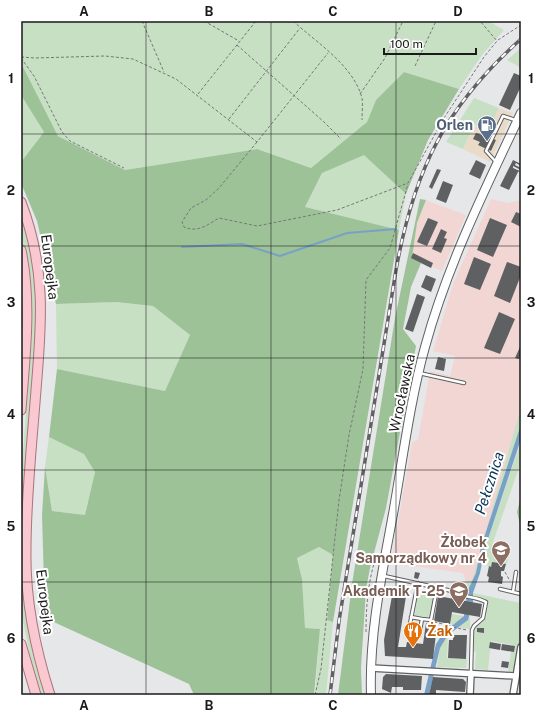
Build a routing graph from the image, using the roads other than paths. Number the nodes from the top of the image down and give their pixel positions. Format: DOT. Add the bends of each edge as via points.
graph roads {
  1 [pos="519,117"];
  2 [pos="498,164"];
  3 [pos="21,202"];
  4 [pos="21,250"];
  5 [pos="419,373"];
  6 [pos="464,383"];
  7 [pos="21,410"];
  8 [pos="516,572"];
  9 [pos="382,575"];
  10 [pos="418,583"];
  11 [pos="438,588"];
  12 [pos="500,589"];
  13 [pos="513,592"];
  14 [pos="521,594"];
  15 [pos="411,617"];
  16 [pos="422,619"];
  17 [pos="21,644"];
  18 [pos="521,647"];
  19 [pos="371,668"];
  20 [pos="471,673"];
  21 [pos="515,676"];
  22 [pos="36,695"];
  23 [pos="50,695"];
  24 [pos="371,695"];
  25 [pos="470,695"];
  26 [pos="512,695"];
  1 -- 2 [label="main road, Wrocławska"];
  1 -- 2 [label="lane" via="503,116 486,151"];
  2 -- 5 [label="main road, Wrocławska" via="444,284"];
  3 -- 23 [label="main road, Europejka" via="36,249 41,290 40,345 26,550 27,588 33,629"];
  4 -- 7 [label="main road, Europejka" via="28,310"];
  5 -- 6 [label="lane"];
  5 -- 9 [label="main road, Wrocławska"];
  8 -- 13 [label="lane"];
  9 -- 10 [label="lane"];
  9 -- 19 [label="main road, Wrocławska"];
  10 -- 11 [label="lane"];
  10 -- 15 [label="lane"];
  11 -- 16 [label="lane" via="431,620"];
  11 -- 20 [label="lane" via="486,602 483,618 472,630"];
  12 -- 13 [label="lane"];
  13 -- 14 [label="lane"];
  15 -- 16 [label="lane"];
  15 -- 16 [label="lane" via="408,634 410,640 416,640 419,636"];
  17 -- 22 [label="main road"];
  18 -- 21 [label="street"];
  19 -- 20 [label="street"];
  19 -- 24 [label="main road, Wrocławska"];
  20 -- 21 [label="street"];
  20 -- 25 [label="street"];
  21 -- 26 [label="street"];
}
